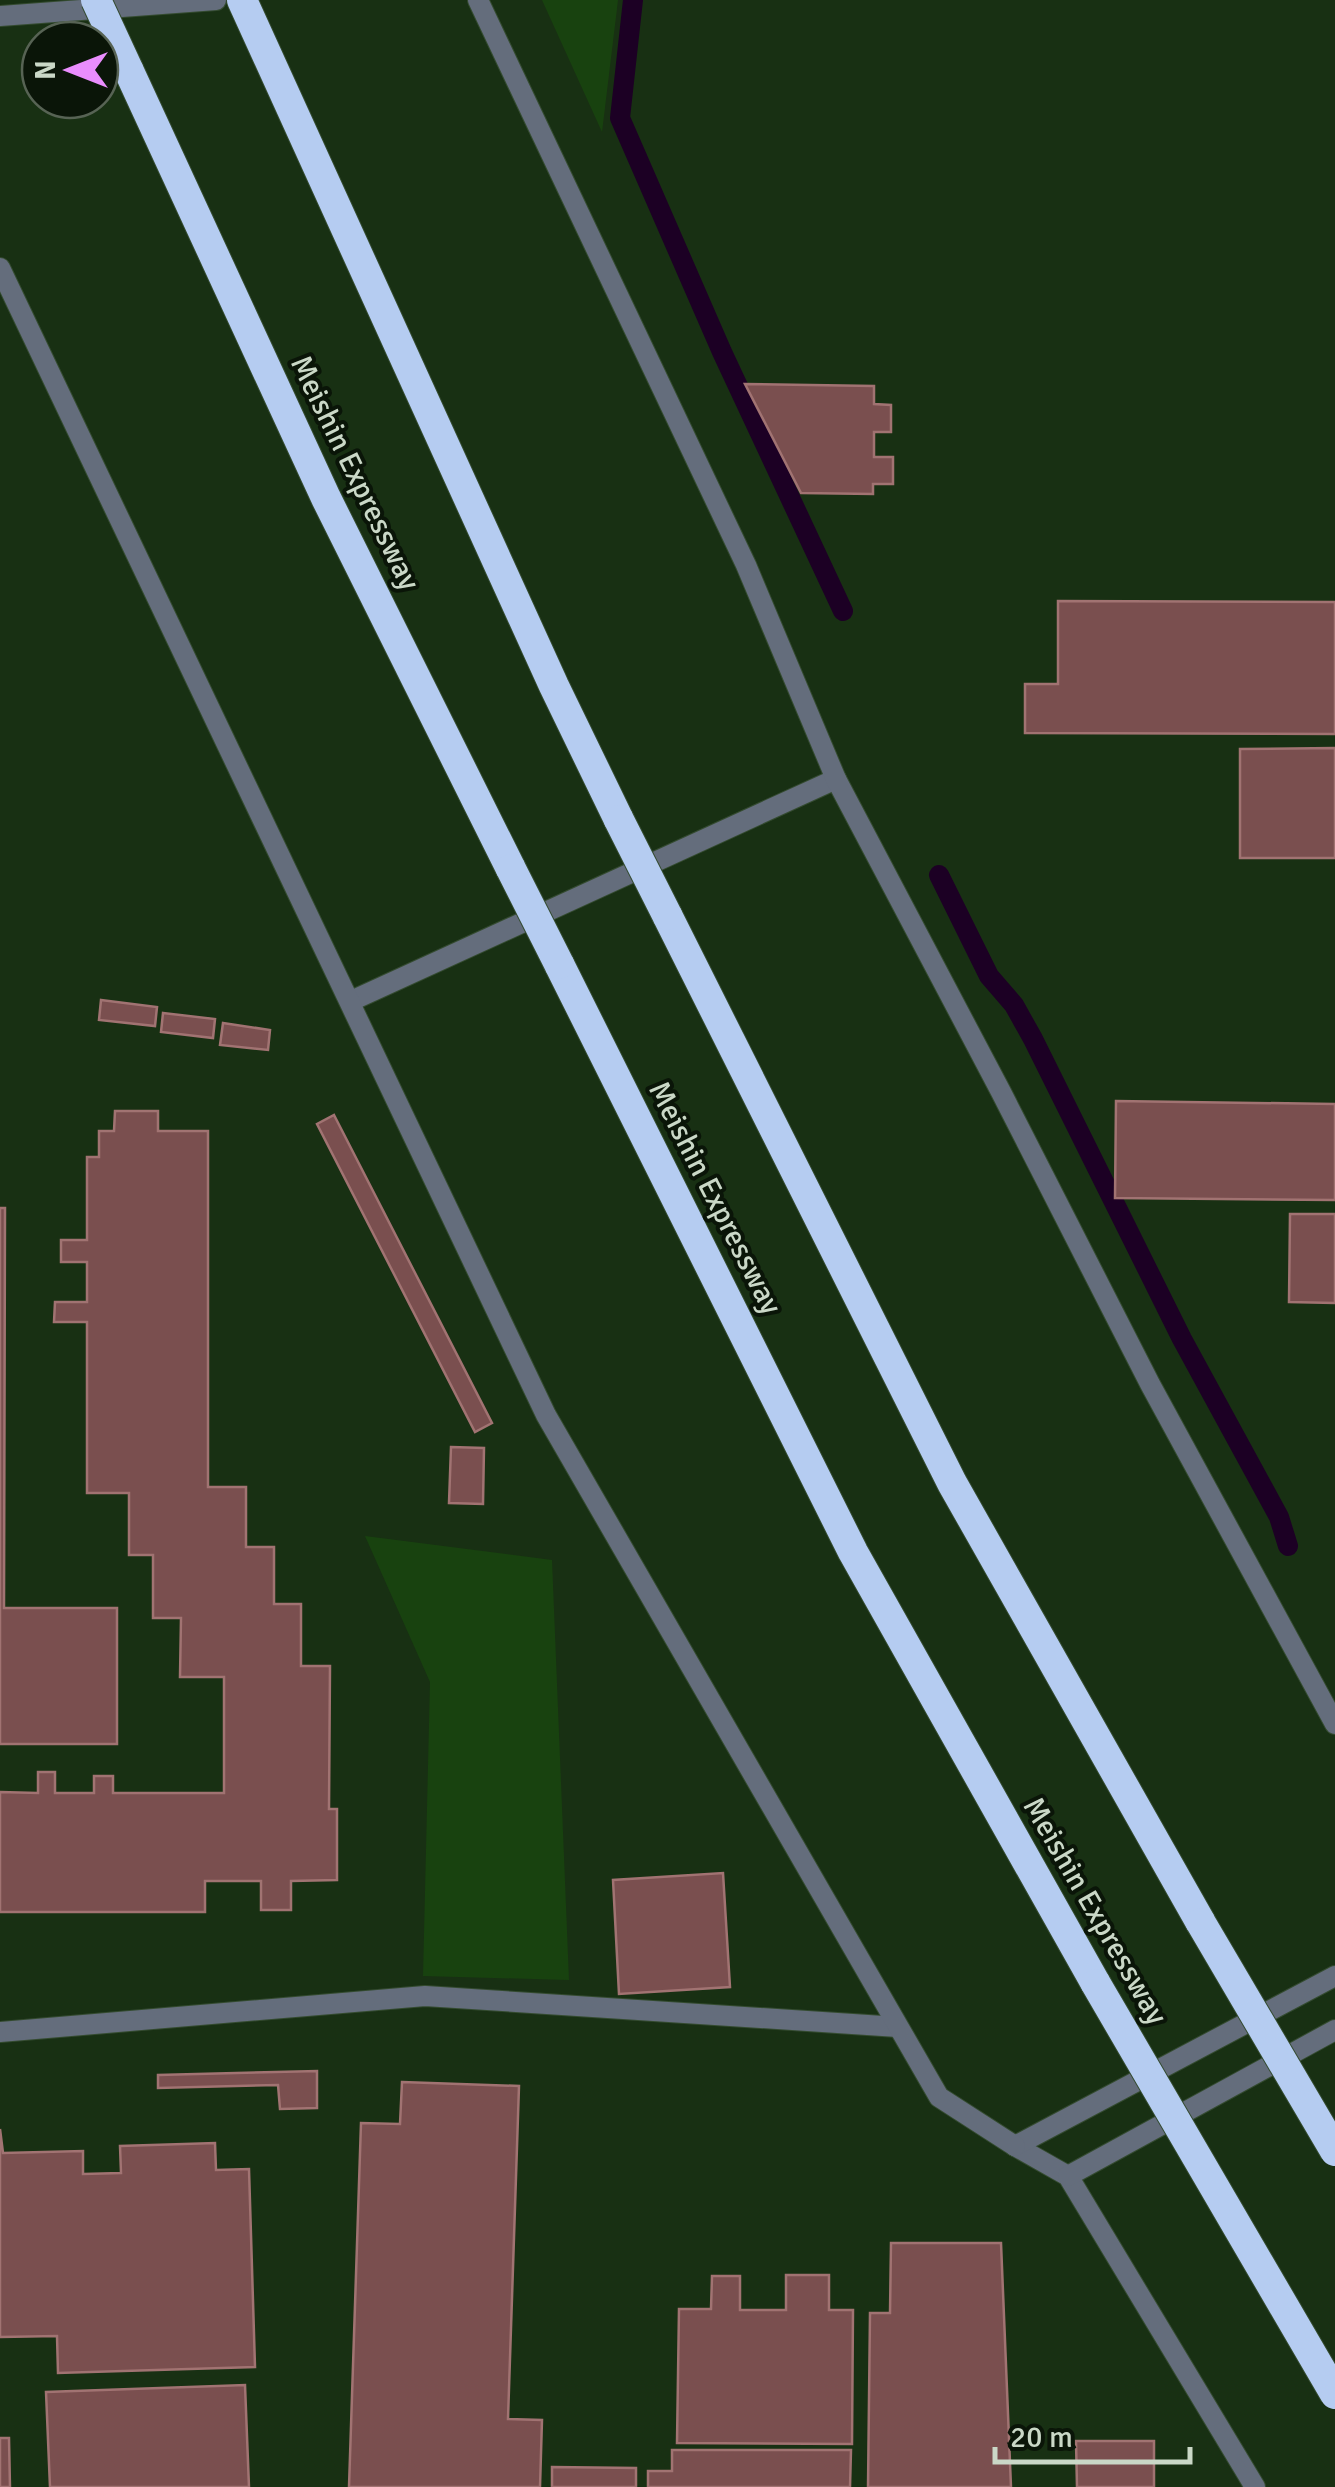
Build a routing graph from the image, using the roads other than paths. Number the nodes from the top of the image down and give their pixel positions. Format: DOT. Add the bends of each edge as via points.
graph roads {
  1 [pos="96,0"];
  2 [pos="216,0"];
  3 [pos="242,0"];
  4 [pos="478,0"];
  5 [pos="0,16"];
  6 [pos="0,268"];
  7 [pos="836,779"];
  8 [pos="350,1001"];
  9 [pos="1335,1724"];
  10 [pos="1335,1976"];
  11 [pos="898,2026"];
  12 [pos="1335,2030"];
  13 [pos="0,2032"];
  14 [pos="1015,2146"];
  15 [pos="1335,2151"];
  16 [pos="1068,2176"];
  17 [pos="1335,2394"];
  18 [pos="1255,2487"];
  1 -- 17 [label="highway, Meishin Expressway, bridge" via="326,498 853,1552"];
  2 -- 5 [label="street"];
  3 -- 15 [label="highway, bridge" via="554,686 952,1483"];
  4 -- 7 [label="street" via="746,565"];
  6 -- 8 [label="street"];
  7 -- 8 [label="street"];
  7 -- 9 [label="street"];
  8 -- 11 [label="street" via="546,1415"];
  10 -- 14 [label="street"];
  11 -- 13 [label="street" via="425,1996"];
  11 -- 14 [label="street" via="939,2096"];
  12 -- 16 [label="street"];
  14 -- 16 [label="street"];
  16 -- 18 [label="street"];
}
